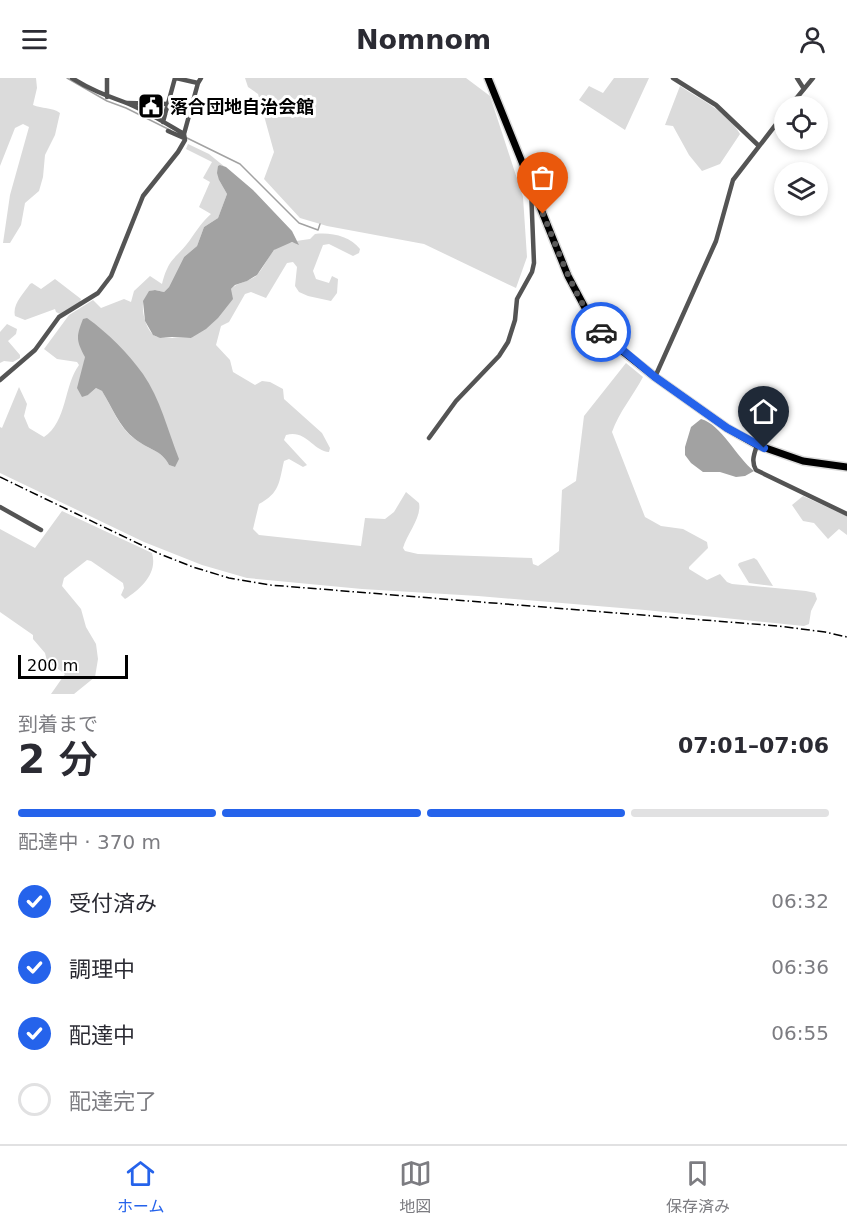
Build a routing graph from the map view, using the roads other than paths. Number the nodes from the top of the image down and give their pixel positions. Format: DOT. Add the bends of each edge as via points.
graph roads {
  1 [pos="72,78"];
  2 [pos="107,78"];
  3 [pos="175,78"];
  4 [pos="488,78"];
  5 [pos="673,78"];
  6 [pos="797,78"];
  7 [pos="813,78"];
  8 [pos="199,80"];
  9 [pos="804,89"];
  10 [pos="798,96"];
  11 [pos="107,98"];
  12 [pos="126,103"];
  13 [pos="169,104"];
  14 [pos="164,122"];
  15 [pos="774,127"];
  16 [pos="168,131"];
  17 [pos="184,136"];
  18 [pos="759,146"];
  19 [pos="531,187"];
  20 [pos="655,377"];
  21 [pos="0,380"];
  22 [pos="429,438"];
  23 [pos="757,445"];
  24 [pos="847,467"];
  25 [pos="0,507"];
  26 [pos="847,514"];
  27 [pos="41,530"];
  1 -- 11 [label="street"];
  2 -- 11 [label="street"];
  3 -- 8 [label="street"];
  3 -- 13 [label="street"];
  4 -- 19 [label="highway"];
  5 -- 18 [label="street" via="716,105"];
  6 -- 9 [label="street"];
  7 -- 9 [label="street"];
  8 -- 17 [label="street"];
  9 -- 10 [label="street"];
  11 -- 12 [label="street"];
  12 -- 13 [label="street"];
  12 -- 14 [label="street"];
  13 -- 14 [label="street"];
  14 -- 17 [label="street"];
  15 -- 18 [label="street"];
  16 -- 17 [label="street"];
  17 -- 21 [label="street" via="178,152 143,196 105,285 59,317 35,350"];
  18 -- 20 [label="street" via="733,180 716,241"];
  19 -- 20 [label="highway" via="568,276 591,319 607,339"];
  19 -- 22 [label="street" via="534,263 517,299 508,342 456,400"];
  20 -- 23 [label="highway"];
  23 -- 24 [label="highway" via="803,460"];
  23 -- 26 [label="street" via="753,457 756,470"];
  25 -- 27 [label="street"];
}
